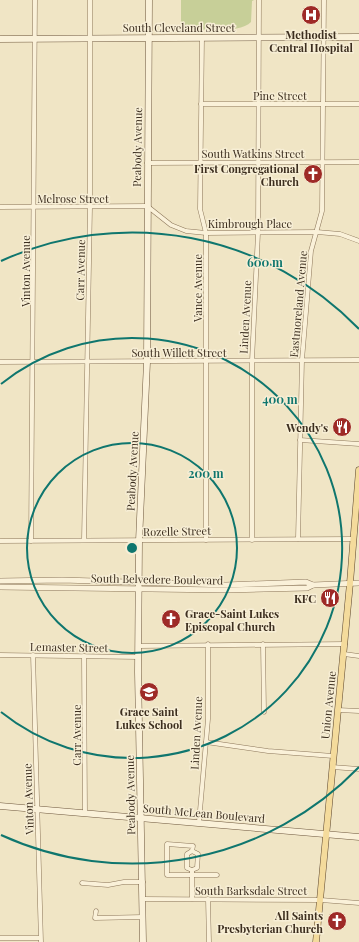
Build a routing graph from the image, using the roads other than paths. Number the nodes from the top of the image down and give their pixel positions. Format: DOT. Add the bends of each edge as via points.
graph roads {
  1 [pos="35,0"];
  2 [pos="90,0"];
  3 [pos="149,0"];
  4 [pos="259,0"];
  5 [pos="324,0"];
  6 [pos="258,36"];
  7 [pos="324,36"];
  8 [pos="359,36"];
  9 [pos="149,37"];
  10 [pos="202,37"];
  11 [pos="0,38"];
  12 [pos="35,38"];
  13 [pos="90,38"];
  14 [pos="201,104"];
  15 [pos="258,104"];
  16 [pos="323,104"];
  17 [pos="359,104"];
  18 [pos="258,162"];
  19 [pos="322,162"];
  20 [pos="359,162"];
  21 [pos="147,163"];
  22 [pos="200,163"];
  23 [pos="146,206"];
  24 [pos="0,207"];
  25 [pos="34,207"];
  26 [pos="90,207"];
  27 [pos="317,232"];
  28 [pos="206,233"];
  29 [pos="258,233"];
  30 [pos="359,241"];
  31 [pos="302,360"];
  32 [pos="359,360"];
  33 [pos="206,361"];
  34 [pos="252,361"];
  35 [pos="0,362"];
  36 [pos="33,362"];
  37 [pos="88,362"];
  38 [pos="147,362"];
  39 [pos="300,440"];
  40 [pos="359,444"];
  41 [pos="359,470"];
  42 [pos="298,539"];
  43 [pos="354,539"];
  44 [pos="84,540"];
  45 [pos="206,540"];
  46 [pos="252,540"];
  47 [pos="0,541"];
  48 [pos="31,541"];
  49 [pos="139,541"];
  50 [pos="62,580"];
  51 [pos="0,581"];
  52 [pos="359,583"];
  53 [pos="350,584"];
  54 [pos="138,586"];
  55 [pos="0,587"];
  56 [pos="62,587"];
  57 [pos="208,644"];
  58 [pos="263,644"];
  59 [pos="345,644"];
  60 [pos="139,646"];
  61 [pos="344,654"];
  62 [pos="0,655"];
  63 [pos="32,655"];
  64 [pos="84,656"];
  65 [pos="359,656"];
  66 [pos="138,657"];
  67 [pos="338,710"];
  68 [pos="359,711"];
  69 [pos="264,712"];
  70 [pos="206,742"];
  71 [pos="333,756"];
  72 [pos="332,766"];
  73 [pos="359,769"];
  74 [pos="0,806"];
  75 [pos="37,809"];
  76 [pos="85,813"];
  77 [pos="140,818"];
  78 [pos="199,822"];
  79 [pos="326,834"];
  80 [pos="359,837"];
  81 [pos="192,851"];
  82 [pos="192,873"];
  83 [pos="217,875"];
  84 [pos="143,882"];
  85 [pos="82,883"];
  86 [pos="142,899"];
  87 [pos="192,899"];
  88 [pos="208,899"];
  89 [pos="321,900"];
  90 [pos="359,903"];
  91 [pos="96,911"];
  92 [pos="143,917"];
  93 [pos="0,938"];
  94 [pos="41,940"];
  95 [pos="142,942"];
  96 [pos="209,942"];
  97 [pos="316,942"];
  1 -- 12 [label="street, Vinton Avenue"];
  2 -- 13 [label="street, Carr Avenue"];
  3 -- 9 [label="main road, Peabody Avenue"];
  4 -- 6 [label="street, Linden Avenue"];
  5 -- 7 [label="street, Eastmoreland Avenue"];
  6 -- 7 [label="main road, South Cleveland Street"];
  6 -- 10 [label="main road, South Cleveland Street"];
  6 -- 15 [label="street, Linden Avenue"];
  7 -- 8 [label="main road, South Cleveland Street"];
  7 -- 16 [label="street, Eastmoreland Avenue"];
  9 -- 10 [label="main road, South Cleveland Street"];
  9 -- 13 [label="main road, South Cleveland Street"];
  9 -- 21 [label="main road, Peabody Avenue"];
  10 -- 14 [label="street, Vance Avenue"];
  11 -- 12 [label="main road, South Cleveland Street"];
  12 -- 13 [label="main road, South Cleveland Street"];
  12 -- 25 [label="street, Vinton Avenue"];
  13 -- 26 [label="street, Carr Avenue"];
  14 -- 15 [label="street, Pine Street"];
  14 -- 22 [label="street, Vance Avenue"];
  15 -- 16 [label="street, Pine Street"];
  15 -- 18 [label="street, Linden Avenue"];
  16 -- 17 [label="street, Pine Street"];
  16 -- 19 [label="street, Eastmoreland Avenue"];
  18 -- 19 [label="street, South Watkins Street"];
  18 -- 22 [label="street, South Watkins Street"];
  18 -- 29 [label="street, Linden Avenue"];
  19 -- 20 [label="street, South Watkins Street"];
  19 -- 27 [label="street, Eastmoreland Avenue" via="322,212"];
  21 -- 22 [label="street, South Watkins Street"];
  21 -- 23 [label="main road, Peabody Avenue"];
  22 -- 28 [label="street, Vance Avenue" via="200,209"];
  23 -- 26 [label="street, Melrose Street"];
  23 -- 28 [label="street, Kimbrough Place" via="171,225 186,231"];
  23 -- 38 [label="main road, Peabody Avenue"];
  24 -- 25 [label="street, Melrose Street"];
  25 -- 26 [label="street, Melrose Street"];
  25 -- 36 [label="street, Vinton Avenue"];
  26 -- 37 [label="street, Carr Avenue"];
  27 -- 29 [label="street, Kimbrough Place"];
  27 -- 30 [label="street, Kimbrough Place" via="340,234"];
  27 -- 31 [label="street, Eastmoreland Avenue" via="311,251"];
  28 -- 29 [label="street, Kimbrough Place"];
  28 -- 33 [label="street, Vance Avenue"];
  29 -- 34 [label="street, Linden Avenue"];
  31 -- 32 [label="street, South Willett Street"];
  31 -- 34 [label="street, South Willett Street"];
  31 -- 39 [label="street, Eastmoreland Avenue"];
  33 -- 34 [label="street, South Willett Street"];
  33 -- 38 [label="street, South Willett Street"];
  33 -- 45 [label="street, Vance Avenue"];
  34 -- 46 [label="street, Linden Avenue"];
  35 -- 36 [label="street, South Willett Street"];
  36 -- 37 [label="street, South Willett Street"];
  36 -- 48 [label="street, Vinton Avenue"];
  37 -- 38 [label="street, South Willett Street"];
  37 -- 44 [label="street, Carr Avenue"];
  38 -- 49 [label="main road, Peabody Avenue"];
  39 -- 40 [label="street"];
  39 -- 42 [label="street, Eastmoreland Avenue"];
  41 -- 43 [label="main road, Union Avenue"];
  42 -- 43 [label="street, Rozelle Street"];
  42 -- 46 [label="street, Rozelle Street"];
  43 -- 53 [label="main road, Union Avenue"];
  44 -- 48 [label="street, Rozelle Street"];
  44 -- 49 [label="street, Rozelle Street"];
  45 -- 46 [label="street, Rozelle Street"];
  45 -- 49 [label="street, Rozelle Street"];
  47 -- 48 [label="street, Rozelle Street"];
  49 -- 54 [label="main road, Peabody Avenue"];
  50 -- 51 [label="street, South Belvedere Boulevard"];
  50 -- 54 [label="street, South Belvedere Boulevard"];
  50 -- 56 [label="street"];
  52 -- 53 [label="street, South Belvedere Boulevard"];
  53 -- 54 [label="street, South Belvedere Boulevard" via="313,585 306,588"];
  53 -- 59 [label="main road, Union Avenue"];
  54 -- 56 [label="street, South Belvedere Boulevard"];
  54 -- 60 [label="main road, Peabody Avenue"];
  55 -- 56 [label="street, South Belvedere Boulevard"];
  57 -- 58 [label="street"];
  57 -- 60 [label="street"];
  57 -- 70 [label="street, Linden Avenue"];
  58 -- 59 [label="street"];
  58 -- 69 [label="street"];
  59 -- 61 [label="main road, Union Avenue"];
  60 -- 66 [label="main road, Peabody Avenue"];
  61 -- 65 [label="street"];
  61 -- 67 [label="main road, Union Avenue"];
  62 -- 63 [label="street, Lemaster Street"];
  63 -- 64 [label="street, Lemaster Street"];
  63 -- 75 [label="street, Vinton Avenue"];
  64 -- 66 [label="street, Lemaster Street"];
  64 -- 76 [label="street, Carr Avenue"];
  66 -- 77 [label="main road, Peabody Avenue"];
  67 -- 68 [label="street"];
  67 -- 71 [label="main road, Union Avenue"];
  70 -- 71 [label="street" via="237,748"];
  70 -- 78 [label="street, Linden Avenue"];
  71 -- 72 [label="main road, Union Avenue"];
  72 -- 73 [label="street"];
  72 -- 79 [label="main road, Union Avenue"];
  74 -- 75 [label="main road, South McLean Boulevard"];
  75 -- 76 [label="main road, South McLean Boulevard"];
  75 -- 94 [label="street, Vinton Avenue"];
  76 -- 77 [label="main road, South McLean Boulevard"];
  77 -- 78 [label="main road, South McLean Boulevard"];
  77 -- 84 [label="main road, Peabody Avenue"];
  78 -- 79 [label="main road, South McLean Boulevard"];
  79 -- 80 [label="main road, South McLean Boulevard"];
  79 -- 89 [label="main road, Union Avenue"];
  81 -- 82 [label="street" via="187,854 187,868"];
  81 -- 82 [label="street" via="198,854 197,868"];
  81 -- 82 [label="street" via="192,846 167,844 167,875"];
  82 -- 83 [label="street"];
  82 -- 87 [label="street"];
  84 -- 85 [label="street" via="108,885"];
  84 -- 86 [label="main road, Peabody Avenue"];
  86 -- 87 [label="street, South Barksdale Street"];
  86 -- 92 [label="main road, Peabody Avenue"];
  87 -- 88 [label="street, South Barksdale Street"];
  88 -- 89 [label="street, South Barksdale Street"];
  88 -- 96 [label="street"];
  89 -- 90 [label="street, South Barksdale Street"];
  89 -- 97 [label="main road, Union Avenue"];
  91 -- 92 [label="street" via="95,918"];
  92 -- 95 [label="main road, Peabody Avenue"];
  93 -- 94 [label="street"];
}
